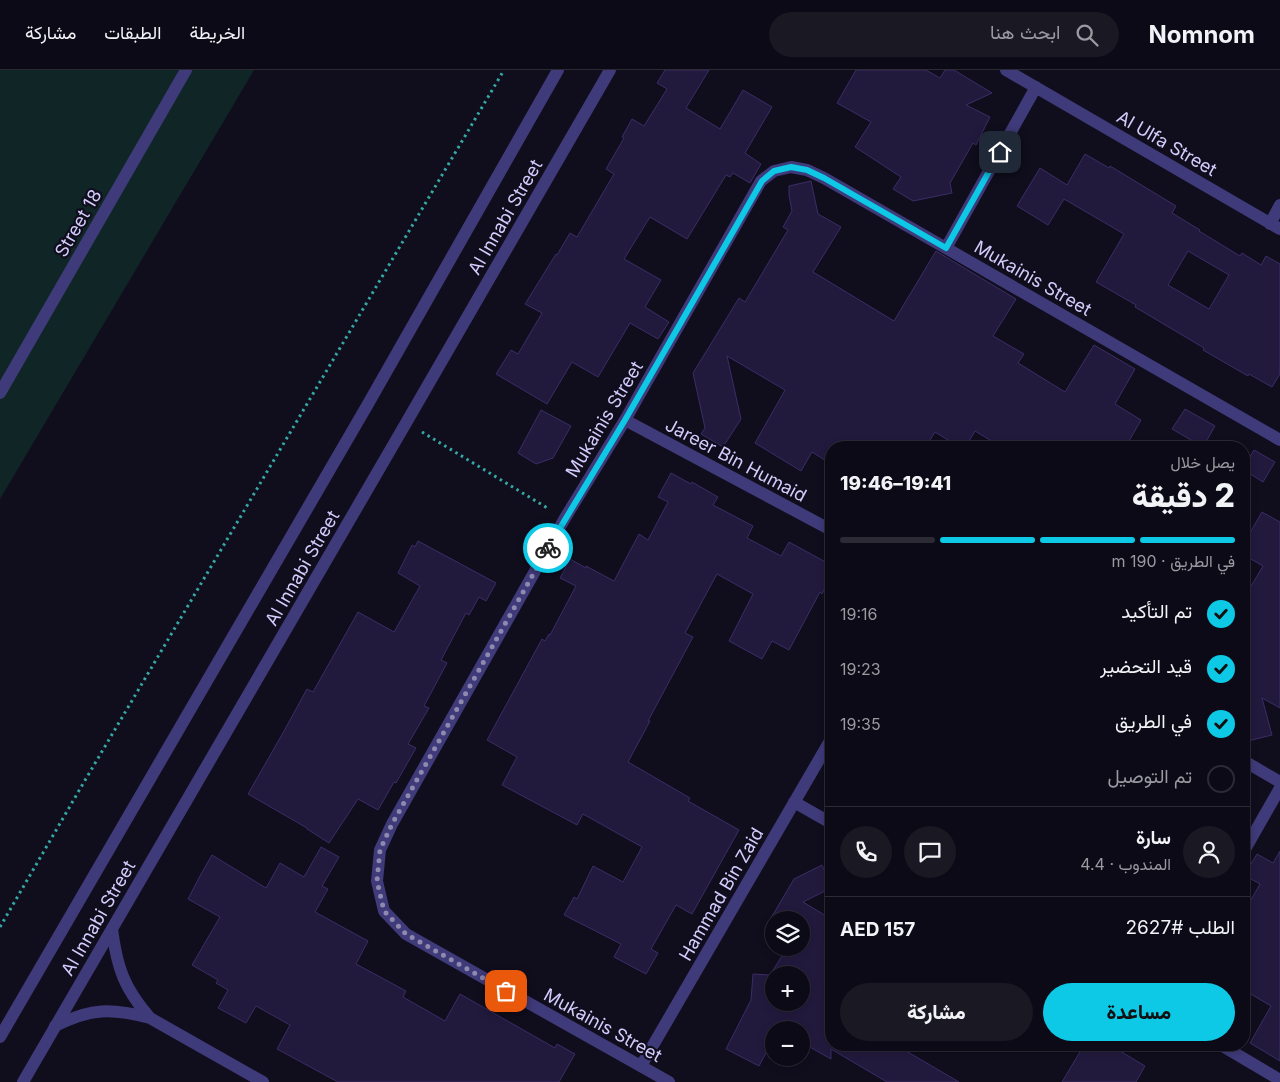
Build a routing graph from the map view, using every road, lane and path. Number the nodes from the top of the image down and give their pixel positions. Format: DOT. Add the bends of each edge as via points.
graph roads {
  1 [pos="186,70"];
  2 [pos="504,70"];
  3 [pos="558,70"];
  4 [pos="610,70"];
  5 [pos="1006,70"];
  6 [pos="1036,87"];
  7 [pos="1280,205"];
  8 [pos="1275,227"];
  9 [pos="946,248"];
  10 [pos="0,393"];
  11 [pos="625,420"];
  12 [pos="406,423"];
  13 [pos="1280,440"];
  14 [pos="565,518"];
  15 [pos="825,527"];
  16 [pos="825,749"];
  17 [pos="1250,764"];
  18 [pos="1280,782"];
  19 [pos="1280,788"];
  20 [pos="794,802"];
  21 [pos="825,819"];
  22 [pos="1250,840"];
  23 [pos="0,927"];
  24 [pos="112,929"];
  25 [pos="150,1018"];
  26 [pos="55,1026"];
  27 [pos="0,1037"];
  28 [pos="1231,1051"];
  29 [pos="641,1066"];
  30 [pos="1280,1080"];
  31 [pos="23,1082"];
  32 [pos="263,1082"];
  33 [pos="669,1082"];
  1 -- 10 [label="street, Street 18"];
  2 -- 23 [label="path"];
  3 -- 27 [label="street, Al Innabi Street"];
  4 -- 12 [label="street, Al Innabi Street"];
  5 -- 6 [label="street, Al Ulfa Street"];
  6 -- 8 [label="street, Al Ulfa Street"];
  6 -- 9 [label="street"];
  7 -- 8 [label="street"];
  9 -- 11 [label="street, Mukainis Street" via="807,170 791,167 774,171 762,181"];
  9 -- 13 [label="street, Mukainis Street"];
  11 -- 14 [label="street, Mukainis Street"];
  11 -- 15 [label="street, Jareer Bin Humaid"];
  12 -- 14 [label="path"];
  12 -- 24 [label="street, Al Innabi Street"];
  14 -- 29 [label="street, Mukainis Street" via="392,824 380,850 377,881 384,911 406,934"];
  16 -- 20 [label="street, Hammad Bin Zaid"];
  17 -- 18 [label="street"];
  19 -- 22 [label="street"];
  20 -- 21 [label="street"];
  20 -- 29 [label="street, Hammad Bin Zaid"];
  24 -- 25 [label="street" via="114,948 126,986"];
  24 -- 26 [label="street, Al Innabi Street"];
  25 -- 26 [label="street" via="131,1013 92,1012"];
  25 -- 32 [label="street"];
  26 -- 31 [label="street, Al Innabi Street"];
  28 -- 30 [label="street"];
  29 -- 33 [label="street, Mukainis Street"];
}
